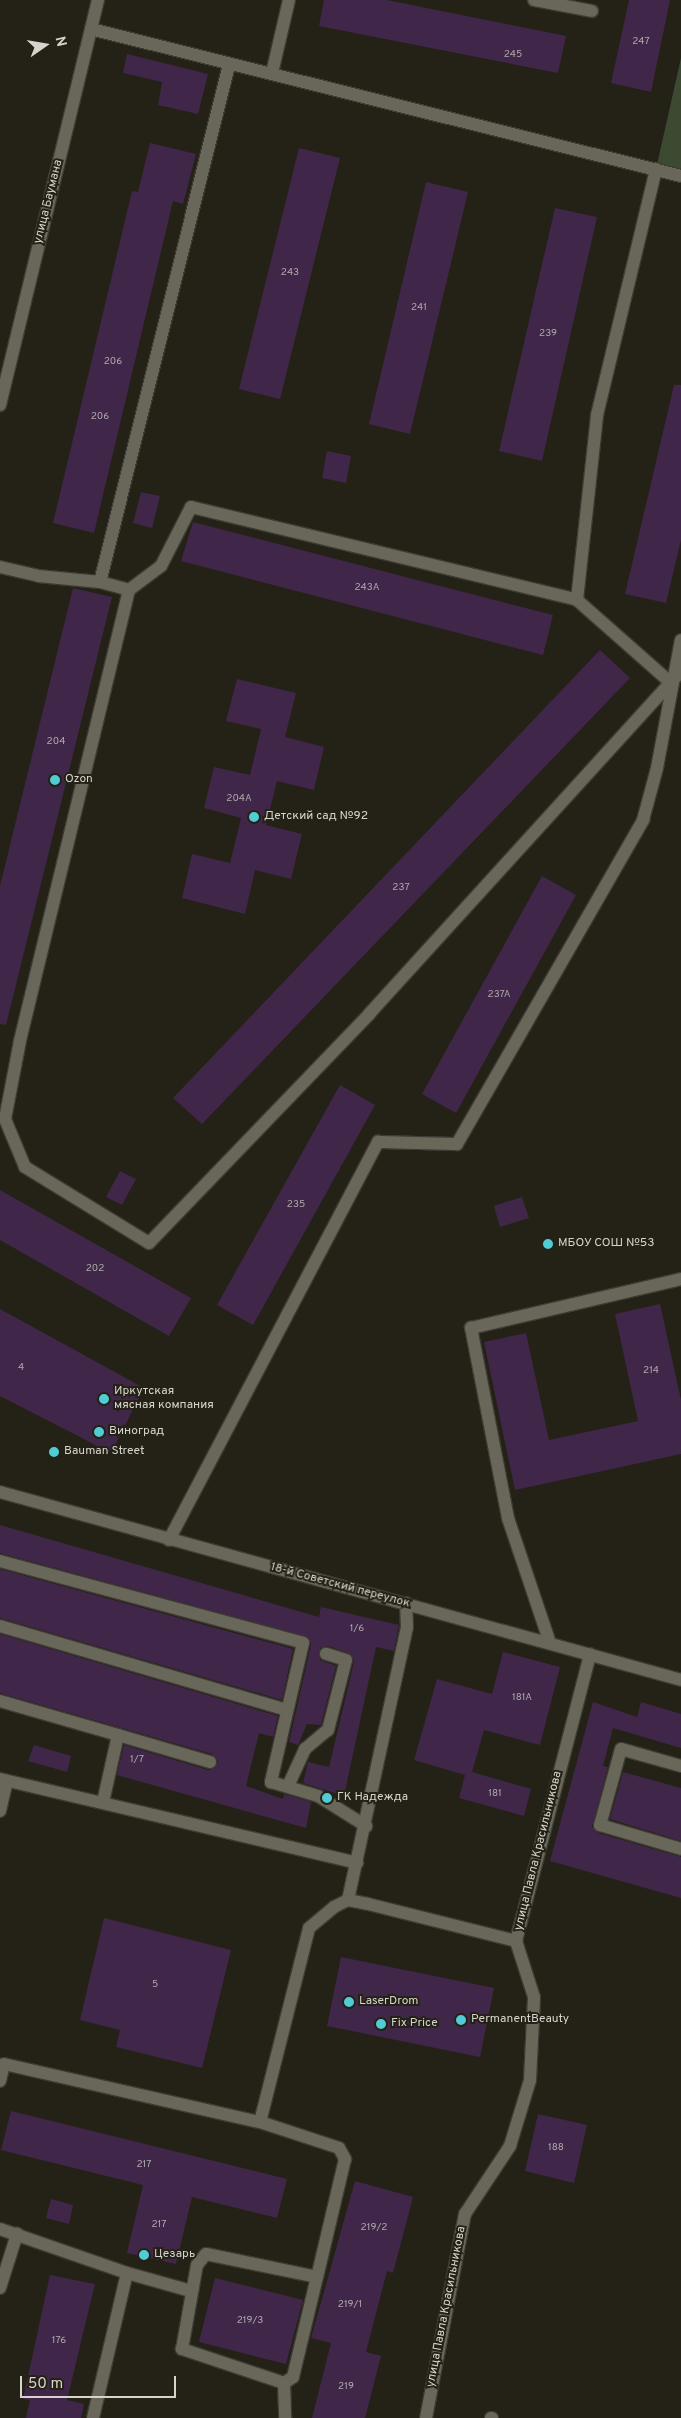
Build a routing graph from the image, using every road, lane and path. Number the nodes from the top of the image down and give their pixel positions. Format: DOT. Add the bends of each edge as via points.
graph roads {
  1 [pos="98,0"];
  2 [pos="288,0"];
  3 [pos="534,0"];
  4 [pos="592,11"];
  5 [pos="91,29"];
  6 [pos="229,64"];
  7 [pos="272,73"];
  8 [pos="656,169"];
  9 [pos="681,176"];
  10 [pos="0,405"];
  11 [pos="0,567"];
  12 [pos="100,582"];
  13 [pos="129,590"];
  14 [pos="577,600"];
  15 [pos="681,640"];
  16 [pos="681,670"];
  17 [pos="671,683"];
  18 [pos="6,1132"];
  19 [pos="681,1279"];
  20 [pos="0,1492"];
  21 [pos="170,1540"];
  22 [pos="0,1561"];
  23 [pos="406,1603"];
  24 [pos="0,1626"];
  25 [pos="550,1643"];
  26 [pos="326,1654"];
  27 [pos="590,1654"];
  28 [pos="681,1680"];
  29 [pos="0,1701"];
  30 [pos="287,1710"];
  31 [pos="118,1735"];
  32 [pos="210,1762"];
  33 [pos="681,1766"];
  34 [pos="4,1780"];
  35 [pos="288,1786"];
  36 [pos="102,1802"];
  37 [pos="0,1811"];
  38 [pos="366,1826"];
  39 [pos="681,1849"];
  40 [pos="356,1863"];
  41 [pos="348,1900"];
  42 [pos="516,1941"];
  43 [pos="0,2081"];
  44 [pos="260,2122"];
  45 [pos="0,2229"];
  46 [pos="17,2234"];
  47 [pos="127,2273"];
  48 [pos="317,2278"];
  49 [pos="0,2288"];
  50 [pos="191,2291"];
  51 [pos="284,2383"];
  52 [pos="93,2418"];
  53 [pos="285,2418"];
  54 [pos="426,2418"];
  1 -- 5 [label="street, улица Баумана"];
  2 -- 7 [label="street"];
  3 -- 4 [label="street"];
  5 -- 6 [label="street"];
  5 -- 10 [label="street, улица Баумана"];
  6 -- 7 [label="street"];
  6 -- 12 [label="street"];
  7 -- 8 [label="street"];
  8 -- 9 [label="street"];
  8 -- 14 [label="street" via="597,415"];
  11 -- 12 [label="street" via="38,576"];
  12 -- 13 [label="street"];
  13 -- 14 [label="street" via="162,566 191,507"];
  13 -- 18 [label="street" via="20,1041 5,1119"];
  14 -- 17 [label="street"];
  15 -- 17 [label="street"];
  16 -- 17 [label="street"];
  17 -- 18 [label="street" via="369,1014 149,1243 25,1166"];
  17 -- 21 [label="street" via="658,768 643,820 457,1144 378,1142"];
  19 -- 25 [label="street" via="471,1328 508,1518"];
  20 -- 21 [label="street, 18-й Советский переулок"];
  21 -- 23 [label="street, 18-й Советский переулок"];
  22 -- 30 [label="street" via="303,1643"];
  23 -- 25 [label="street, 18-й Советский переулок"];
  23 -- 38 [label="street" via="407,1628"];
  24 -- 30 [label="street"];
  25 -- 27 [label="street, 18-й Советский переулок"];
  26 -- 35 [label="street" via="346,1660 328,1730 305,1749"];
  27 -- 28 [label="street, 18-й Советский переулок"];
  27 -- 42 [label="street, улица Павла Красильникова"];
  29 -- 31 [label="street"];
  30 -- 35 [label="street" via="270,1782"];
  31 -- 32 [label="street"];
  31 -- 36 [label="street"];
  33 -- 39 [label="street" via="622,1749 600,1825"];
  34 -- 36 [label="street"];
  34 -- 37 [label="street"];
  35 -- 38 [label="street" via="318,1796"];
  36 -- 40 [label="street"];
  38 -- 40 [label="street"];
  40 -- 41 [label="street"];
  41 -- 42 [label="street"];
  41 -- 44 [label="street" via="309,1928"];
  42 -- 54 [label="street, улица Павла Красильникова" via="534,1997 530,2080 510,2146 465,2214"];
  43 -- 44 [label="street" via="4,2064"];
  44 -- 48 [label="street" via="340,2148 345,2159"];
  45 -- 46 [label="street"];
  46 -- 47 [label="street"];
  46 -- 49 [label="street"];
  47 -- 50 [label="street"];
  47 -- 52 [label="street"];
  48 -- 50 [label="street" via="206,2254 197,2265"];
  48 -- 51 [label="street" via="293,2377"];
  50 -- 51 [label="street" via="182,2349"];
  51 -- 53 [label="street"];
}
